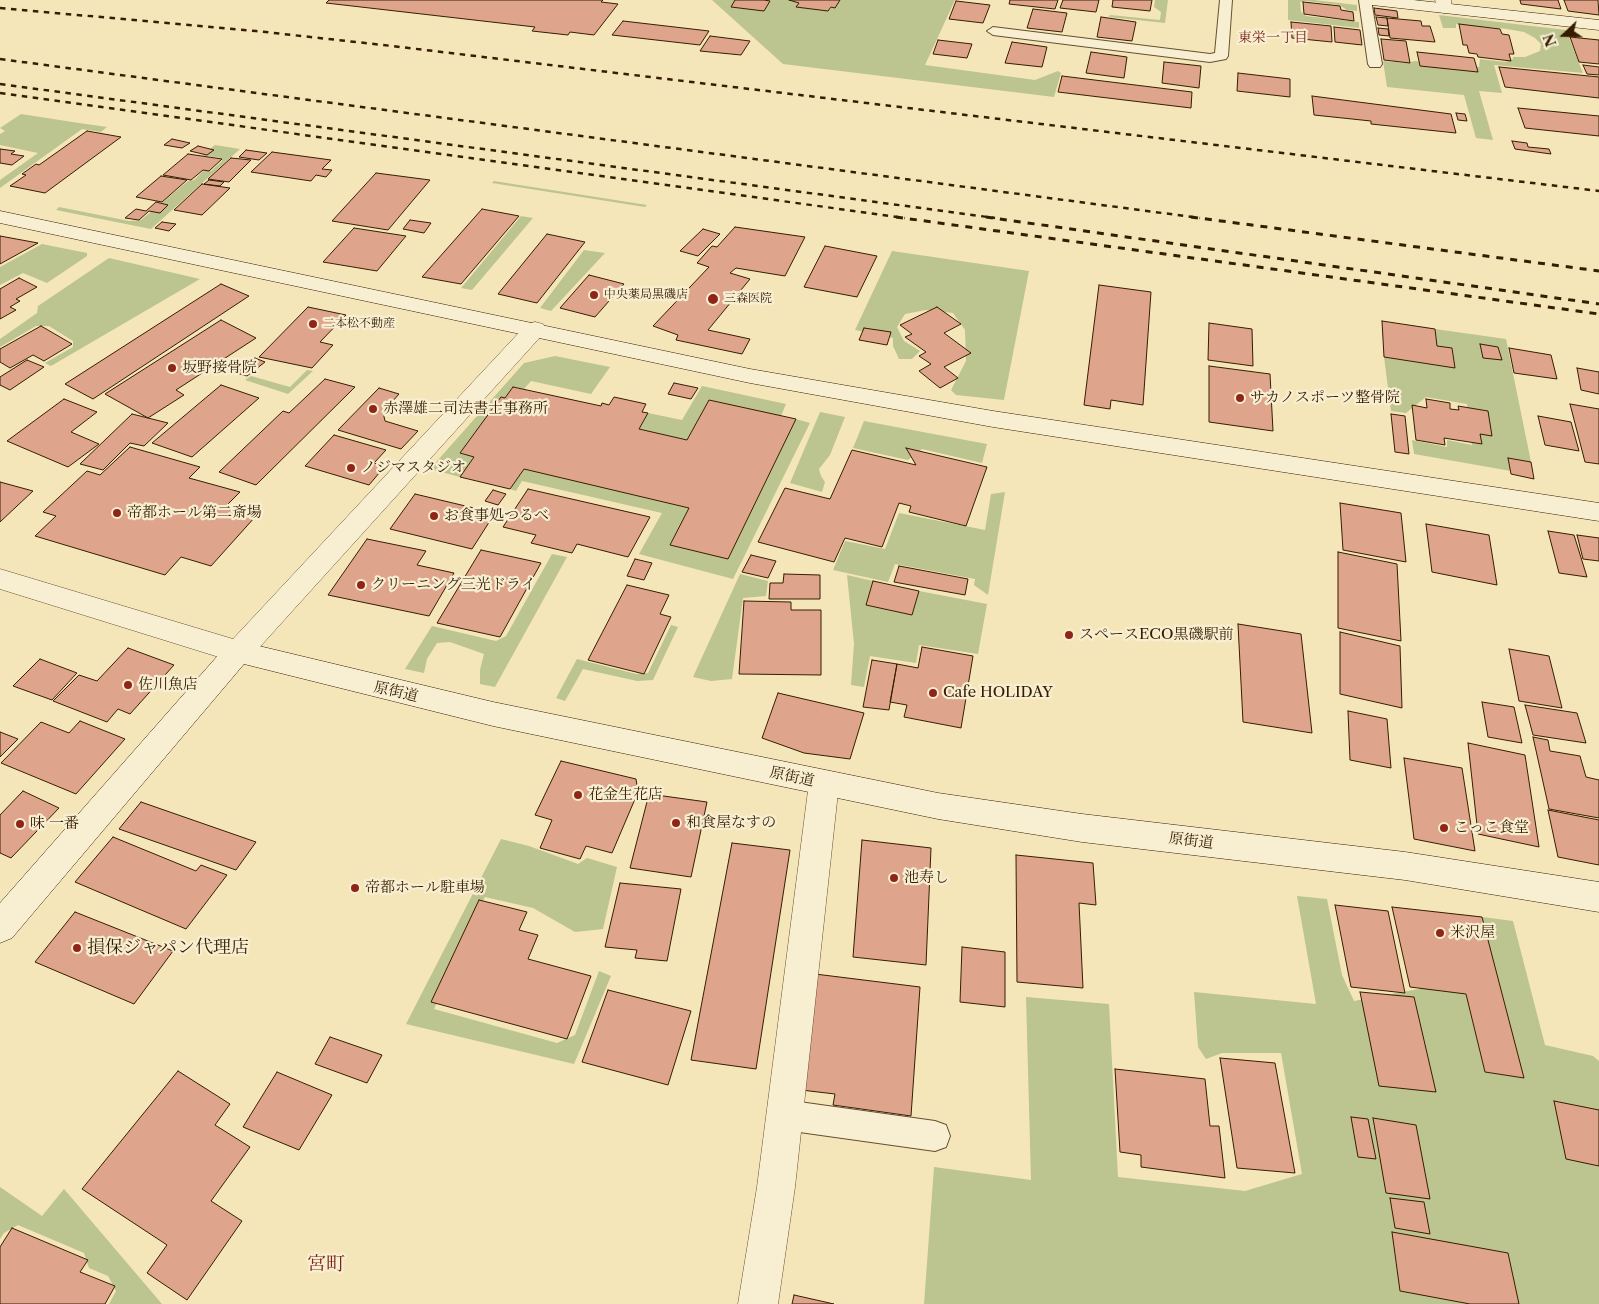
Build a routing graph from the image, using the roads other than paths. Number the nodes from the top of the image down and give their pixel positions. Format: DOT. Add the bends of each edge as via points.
graph roads {
  1 [pos="1226,0"];
  2 [pos="1365,0"];
  3 [pos="1372,0"];
  4 [pos="1443,4"];
  5 [pos="1599,25"];
  6 [pos="993,31"];
  7 [pos="1375,64"];
  8 [pos="0,217"];
  9 [pos="535,329"];
  10 [pos="1599,512"];
  11 [pos="0,578"];
  12 [pos="238,652"];
  13 [pos="824,783"];
  14 [pos="1599,897"];
  15 [pos="0,927"];
  16 [pos="785,1115"];
  17 [pos="936,1136"];
  18 [pos="758,1304"];
  1 -- 6 [label="lane" via="1221,56 1210,58"];
  2 -- 7 [label="lane"];
  3 -- 4 [label="street"];
  4 -- 5 [label="street"];
  8 -- 9 [label="street"];
  9 -- 10 [label="street" via="750,376 993,419"];
  9 -- 12 [label="street"];
  11 -- 12 [label="street, 原街道"];
  12 -- 13 [label="street, 原街道" via="493,714"];
  12 -- 15 [label="street"];
  13 -- 14 [label="street, 原街道" via="938,806 1072,827 1404,866"];
  13 -- 16 [label="street"];
  16 -- 17 [label="lane"];
  16 -- 18 [label="street"];
}
